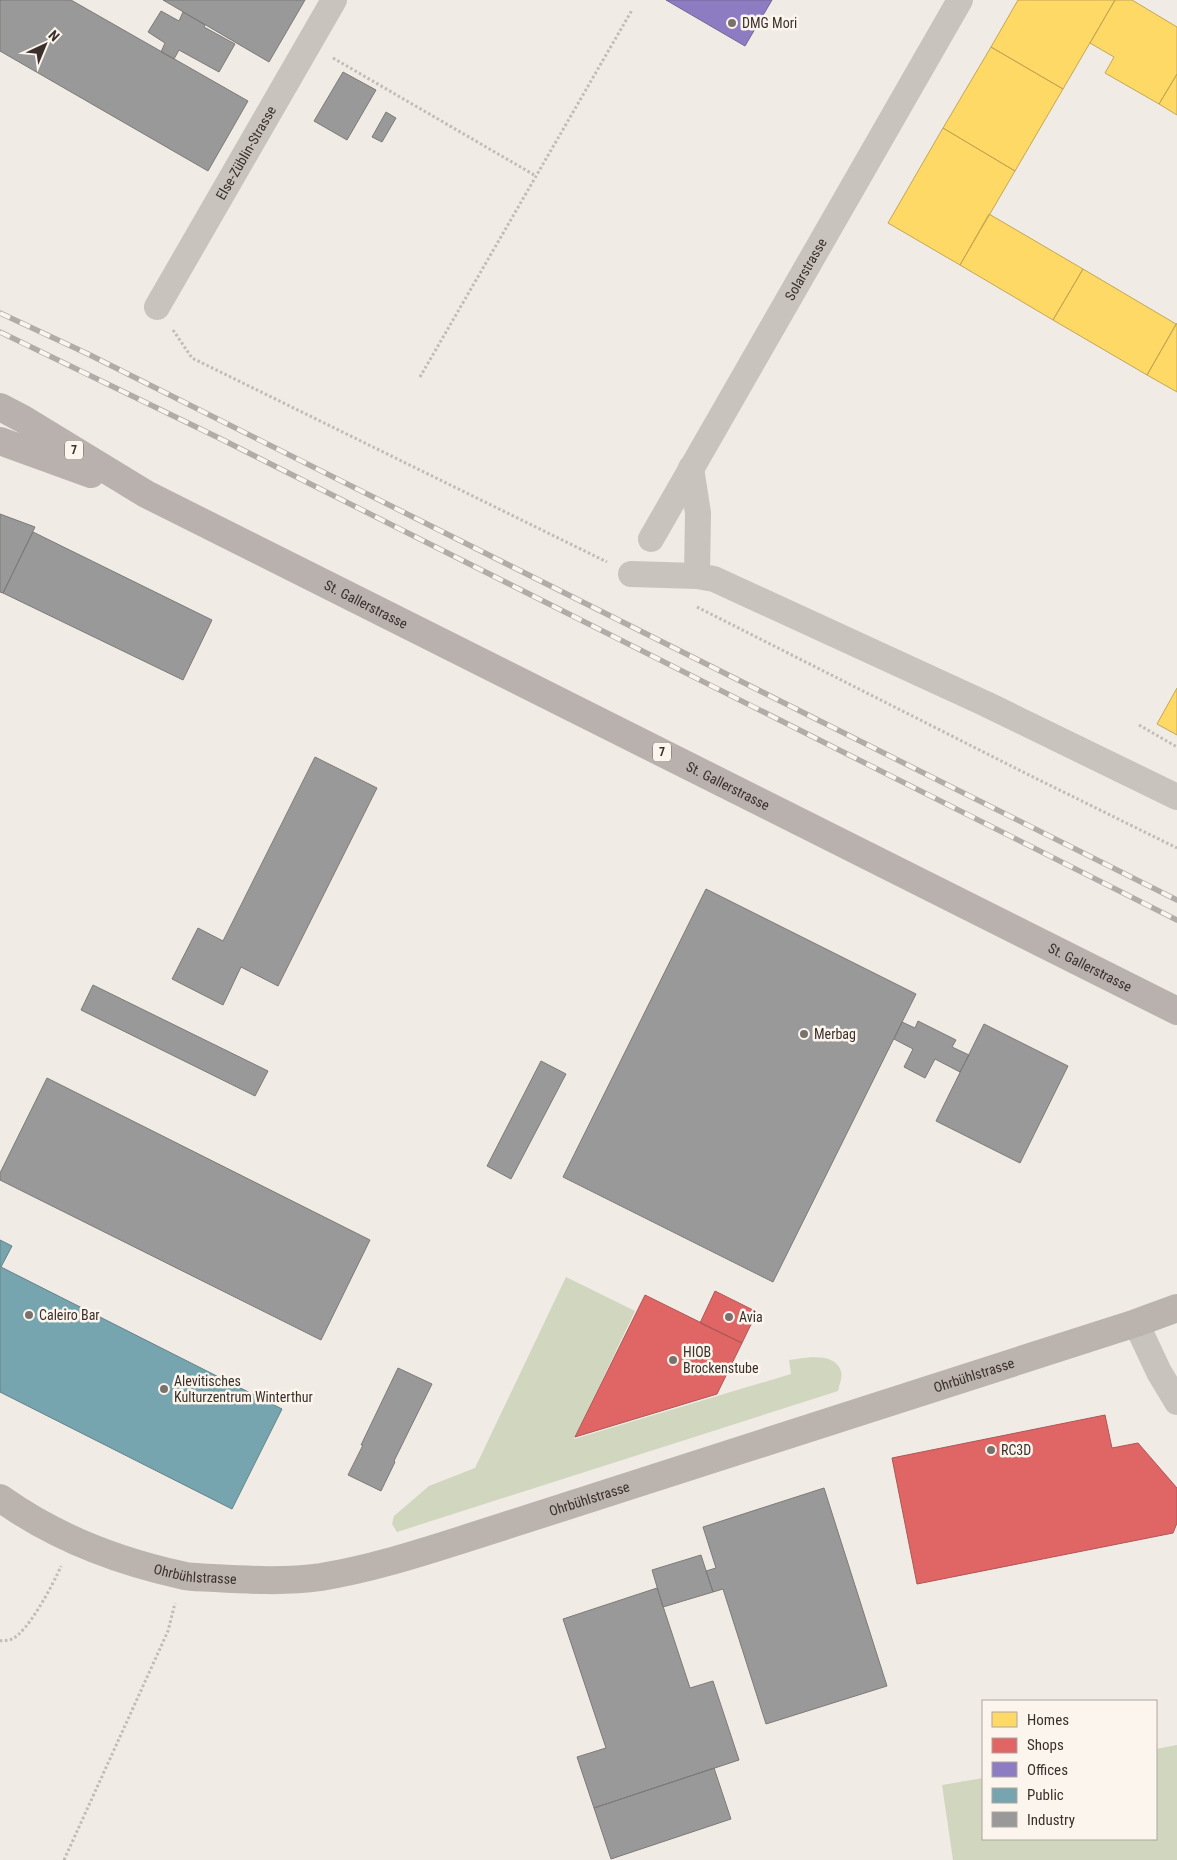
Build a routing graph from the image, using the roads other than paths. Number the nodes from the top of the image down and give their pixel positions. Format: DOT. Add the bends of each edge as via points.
graph roads {
  1 [pos="334,0"];
  2 [pos="960,0"];
  3 [pos="157,307"];
  4 [pos="0,407"];
  5 [pos="0,441"];
  6 [pos="692,468"];
  7 [pos="146,494"];
  8 [pos="651,539"];
  9 [pos="632,574"];
  10 [pos="697,576"];
  11 [pos="1177,797"];
  12 [pos="1177,1011"];
  13 [pos="1177,1308"];
  14 [pos="1136,1323"];
  15 [pos="1177,1402"];
  16 [pos="0,1498"];
  1 -- 3 [label="street, Else-Züblin-Strasse"];
  2 -- 6 [label="street, Solarstrasse"];
  4 -- 7 [label="main road, St. Gallerstrasse / 7"];
  5 -- 7 [label="main road, St. Gallerstrasse / 7"];
  6 -- 8 [label="street, Solarstrasse"];
  6 -- 10 [label="street" via="698,513"];
  7 -- 12 [label="main road, St. Gallerstrasse / 7"];
  9 -- 10 [label="street"];
  10 -- 11 [label="street" via="714,579 819,627"];
  13 -- 14 [label="street, Ohrbühlstrasse"];
  14 -- 15 [label="street"];
  14 -- 16 [label="street, Ohrbühlstrasse" via="385,1564 321,1577 236,1580 182,1576 73,1540"];
}
